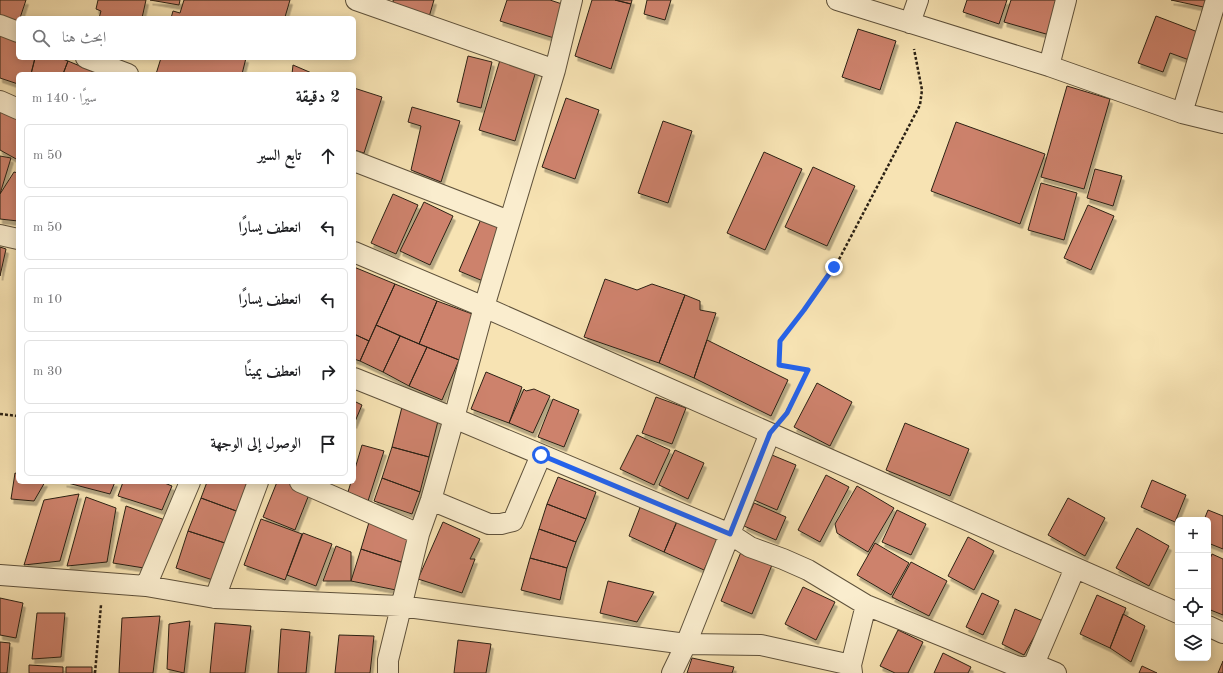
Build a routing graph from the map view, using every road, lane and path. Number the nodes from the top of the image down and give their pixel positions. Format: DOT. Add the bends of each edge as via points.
graph roads {
  1 [pos="356,0"];
  2 [pos="572,0"];
  3 [pos="837,0"];
  4 [pos="918,0"];
  5 [pos="1066,0"];
  6 [pos="1216,0"];
  7 [pos="910,23"];
  8 [pos="0,25"];
  9 [pos="16,31"];
  10 [pos="91,60"];
  11 [pos="1049,66"];
  12 [pos="555,70"];
  13 [pos="123,72"];
  14 [pos="0,101"];
  15 [pos="16,108"];
  16 [pos="1182,113"];
  17 [pos="1223,123"];
  18 [pos="356,162"];
  19 [pos="509,221"];
  20 [pos="0,235"];
  21 [pos="16,239"];
  22 [pos="356,253"];
  23 [pos="484,307"];
  24 [pos="356,379"];
  25 [pos="0,414"];
  26 [pos="16,416"];
  27 [pos="454,418"];
  28 [pos="770,433"];
  29 [pos="541,455"];
  30 [pos="189,484"];
  31 [pos="257,484"];
  32 [pos="305,484"];
  33 [pos="431,500"];
  34 [pos="419,534"];
  35 [pos="730,534"];
  36 [pos="1076,568"];
  37 [pos="0,575"];
  38 [pos="103,583"];
  39 [pos="146,586"];
  40 [pos="215,598"];
  41 [pos="866,605"];
  42 [pos="400,606"];
  43 [pos="1175,612"];
  44 [pos="1211,627"];
  45 [pos="1223,633"];
  46 [pos="686,644"];
  47 [pos="1034,664"];
  48 [pos="851,669"];
  49 [pos="95,673"];
  50 [pos="388,673"];
  51 [pos="672,673"];
  52 [pos="1056,673"];
  1 -- 12 [label="street"];
  2 -- 12 [label="street"];
  3 -- 7 [label="street"];
  4 -- 7 [label="street"];
  5 -- 11 [label="street"];
  6 -- 16 [label="street"];
  7 -- 11 [label="street"];
  7 -- 28 [label="path" via="922,90 920,105 834,267 780,341 779,365 808,370 787,413"];
  8 -- 9 [label="street"];
  10 -- 13 [label="street"];
  11 -- 16 [label="street"];
  12 -- 19 [label="street"];
  14 -- 15 [label="street"];
  16 -- 17 [label="street"];
  18 -- 19 [label="street"];
  19 -- 23 [label="street"];
  20 -- 21 [label="street"];
  22 -- 23 [label="street"];
  23 -- 27 [label="street"];
  23 -- 28 [label="street"];
  24 -- 27 [label="street"];
  25 -- 26 [label="path"];
  27 -- 29 [label="street"];
  27 -- 33 [label="street"];
  28 -- 35 [label="street"];
  28 -- 36 [label="street"];
  29 -- 33 [label="street" via="513,521 489,524"];
  29 -- 35 [label="street"];
  30 -- 39 [label="street"];
  31 -- 40 [label="street"];
  32 -- 34 [label="street"];
  33 -- 34 [label="street"];
  34 -- 42 [label="street"];
  35 -- 41 [label="street" via="750,547 808,570"];
  35 -- 46 [label="street"];
  36 -- 43 [label="street"];
  36 -- 47 [label="street"];
  37 -- 38 [label="street"];
  38 -- 39 [label="street"];
  38 -- 49 [label="path"];
  39 -- 40 [label="street"];
  40 -- 42 [label="street"];
  41 -- 47 [label="street" via="1016,666 1025,668"];
  41 -- 48 [label="street"];
  42 -- 46 [label="street"];
  42 -- 50 [label="street" via="388,660"];
  44 -- 45 [label="street"];
  46 -- 48 [label="street" via="761,645"];
  46 -- 51 [label="street"];
  47 -- 52 [label="street"];
}
